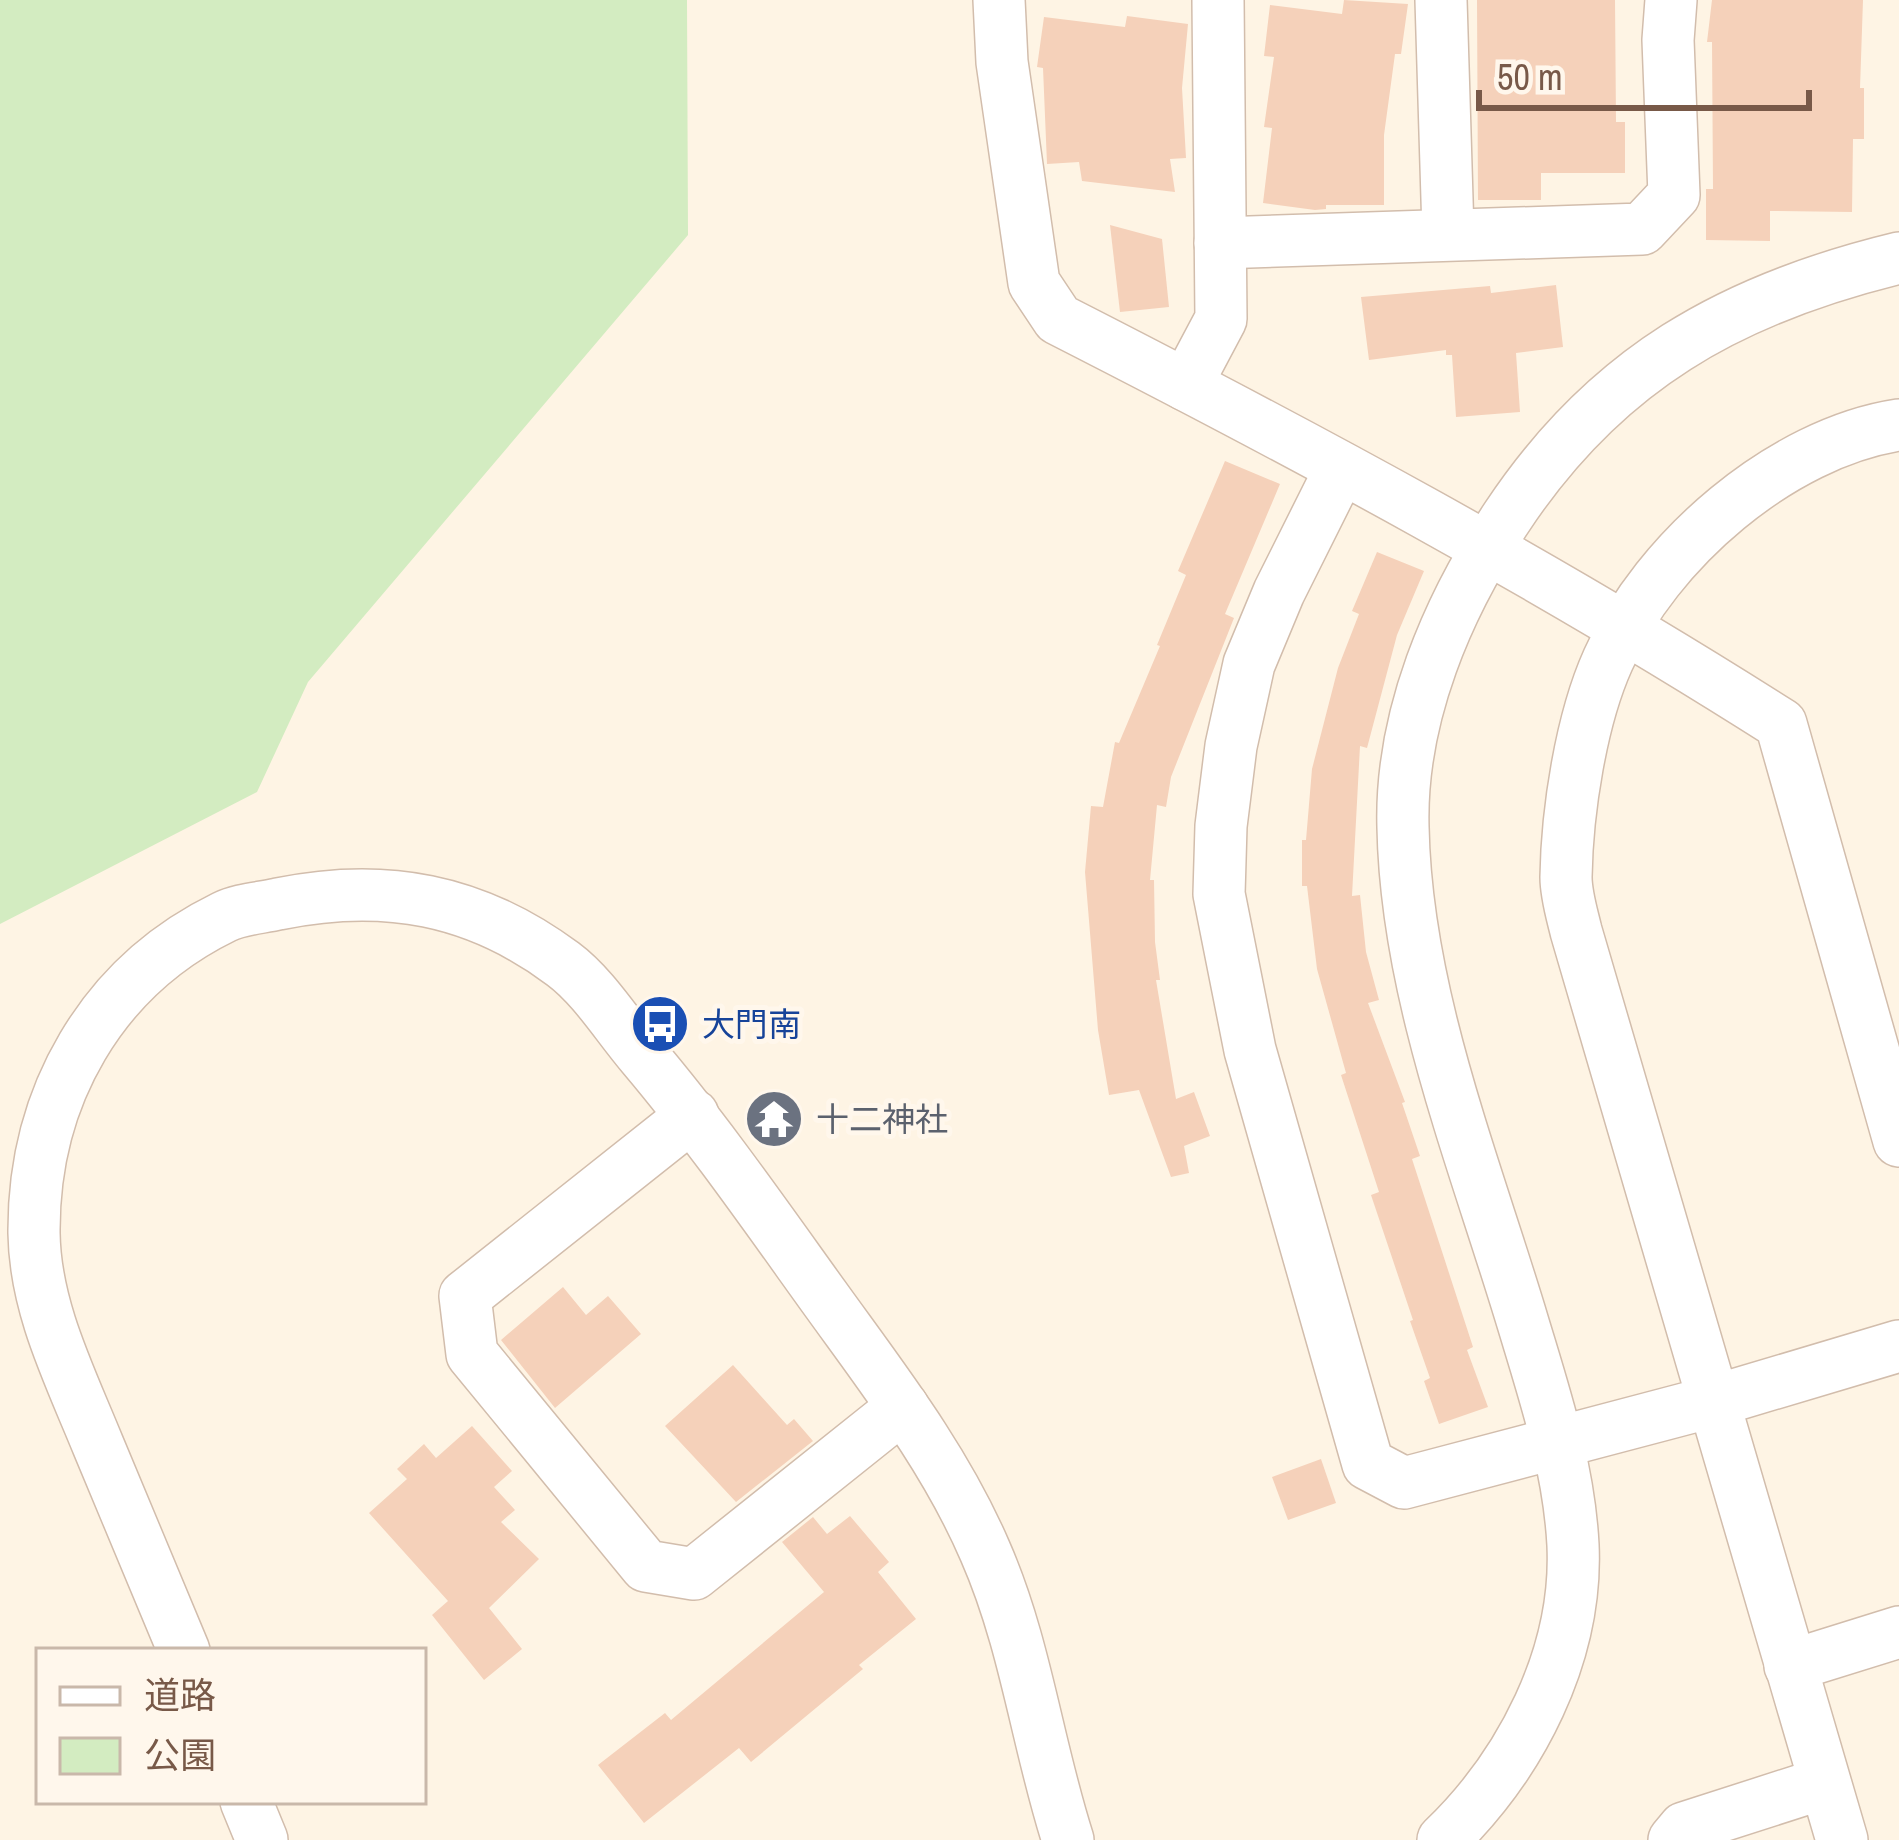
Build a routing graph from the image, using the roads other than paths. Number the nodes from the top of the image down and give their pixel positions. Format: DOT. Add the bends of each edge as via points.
graph roads {
  1 [pos="999,0"];
  2 [pos="1218,0"];
  3 [pos="1441,0"];
  4 [pos="1671,0"];
  5 [pos="1448,232"];
  6 [pos="1220,242"];
  7 [pos="1899,258"];
  8 [pos="1186,385"];
  9 [pos="1899,425"];
  10 [pos="1341,468"];
  11 [pos="1487,546"];
  12 [pos="1627,626"];
  13 [pos="693,1115"];
  14 [pos="1899,1141"];
  15 [pos="1899,1346"];
  16 [pos="1711,1402"];
  17 [pos="903,1407"];
  18 [pos="1559,1443"];
  19 [pos="1899,1632"];
  20 [pos="183,1648"];
  21 [pos="1790,1666"];
  22 [pos="1824,1783"];
  23 [pos="247,1804"];
  24 [pos="262,1840"];
  25 [pos="1068,1840"];
  26 [pos="1444,1840"];
  27 [pos="1674,1840"];
  28 [pos="1841,1840"];
  1 -- 8 [label="street" via="1034,283 1058,319"];
  2 -- 6 [label="street"];
  3 -- 5 [label="street"];
  4 -- 5 [label="street" via="1674,195 1642,229"];
  5 -- 6 [label="street"];
  6 -- 8 [label="street" via="1221,319"];
  7 -- 11 [label="street" via="1820,277 1731,313 1661,358 1592,411 1535,474"];
  8 -- 10 [label="street"];
  9 -- 12 [label="street" via="1813,451 1766,481 1703,531"];
  10 -- 11 [label="street"];
  10 -- 18 [label="street" via="1249,664 1231,746 1219,895 1250,1050 1368,1464 1405,1483"];
  11 -- 12 [label="street"];
  11 -- 18 [label="street" via="1440,639 1412,732 1402,822 1408,911 1426,1005"];
  12 -- 14 [label="street" via="1781,724"];
  12 -- 16 [label="street" via="1590,719 1566,882"];
  13 -- 17 [label="street"];
  13 -- 17 [label="street" via="464,1296 472,1354 646,1565 694,1574"];
  13 -- 20 [label="street" via="568,968 510,929 448,904 380,892 229,914 170,950 115,999 74,1056 51,1112 36,1173 34,1239 46,1319"];
  15 -- 16 [label="street"];
  16 -- 18 [label="street"];
  16 -- 21 [label="street"];
  17 -- 25 [label="street" via="986,1551 1019,1641"];
  18 -- 26 [label="street" via="1573,1546 1568,1620 1526,1734 1491,1790"];
  19 -- 21 [label="street"];
  21 -- 22 [label="street"];
  22 -- 27 [label="street" via="1684,1828"];
  22 -- 28 [label="street"];
  23 -- 24 [label="street"];
}
